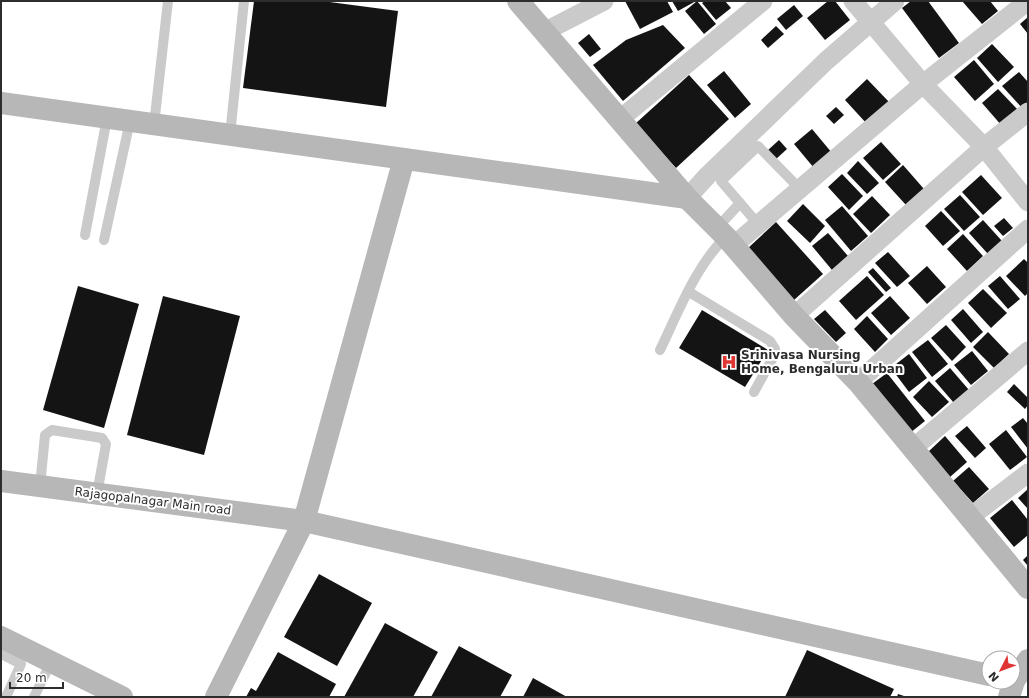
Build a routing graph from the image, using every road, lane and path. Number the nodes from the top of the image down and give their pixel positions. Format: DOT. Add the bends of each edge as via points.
graph roads {
  1 [pos="168,1"];
  2 [pos="244,1"];
  3 [pos="518,1"];
  4 [pos="604,1"];
  5 [pos="763,1"];
  6 [pos="853,1"];
  7 [pos="895,1"];
  8 [pos="1028,1"];
  9 [pos="870,22"];
  10 [pos="544,32"];
  11 [pos="923,84"];
  12 [pos="1,103"];
  13 [pos="1028,112"];
  14 [pos="107,118"];
  15 [pos="620,119"];
  16 [pos="130,121"];
  17 [pos="154,124"];
  18 [pos="230,135"];
  19 [pos="984,147"];
  20 [pos="404,159"];
  21 [pos="800,189"];
  22 [pos="687,198"];
  23 [pos="1028,202"];
  24 [pos="740,203"];
  25 [pos="758,224"];
  26 [pos="1028,229"];
  27 [pos="85,235"];
  28 [pos="725,237"];
  29 [pos="104,240"];
  30 [pos="689,292"];
  31 [pos="794,316"];
  32 [pos="660,350"];
  33 [pos="1028,351"];
  34 [pos="858,382"];
  35 [pos="754,392"];
  36 [pos="912,449"];
  37 [pos="1028,473"];
  38 [pos="1,481"];
  39 [pos="40,486"];
  40 [pos="97,494"];
  41 [pos="969,518"];
  42 [pos="304,521"];
  43 [pos="1028,588"];
  44 [pos="1,638"];
  45 [pos="1,654"];
  46 [pos="1028,660"];
  47 [pos="51,662"];
  48 [pos="1021,671"];
  49 [pos="981,674"];
  50 [pos="6,697"];
  51 [pos="34,697"];
  52 [pos="122,697"];
  53 [pos="216,697"];
  1 -- 17 [label="lane"];
  2 -- 18 [label="lane"];
  3 -- 10 [label="street"];
  4 -- 10 [label="street"];
  5 -- 15 [label="street"];
  6 -- 9 [label="street"];
  7 -- 9 [label="street"];
  8 -- 11 [label="street"];
  9 -- 11 [label="street"];
  9 -- 22 [label="street" via="708,175"];
  10 -- 15 [label="street"];
  11 -- 19 [label="street"];
  11 -- 21 [label="street"];
  12 -- 14 [label="street"];
  13 -- 19 [label="street"];
  14 -- 16 [label="street"];
  14 -- 27 [label="lane"];
  15 -- 22 [label="street"];
  16 -- 17 [label="street"];
  16 -- 29 [label="lane"];
  17 -- 18 [label="street"];
  18 -- 20 [label="street"];
  19 -- 23 [label="street"];
  19 -- 31 [label="street"];
  20 -- 22 [label="street"];
  20 -- 42 [label="street"];
  21 -- 24 [label="lane" via="758,146 720,181"];
  21 -- 25 [label="street"];
  22 -- 28 [label="street"];
  24 -- 25 [label="lane"];
  24 -- 28 [label="lane"];
  25 -- 28 [label="street"];
  26 -- 34 [label="street"];
  28 -- 30 [label="lane" via="716,246"];
  28 -- 31 [label="street"];
  30 -- 32 [label="lane"];
  30 -- 35 [label="lane" via="773,345 775,354"];
  31 -- 34 [label="street"];
  33 -- 36 [label="street"];
  34 -- 36 [label="street"];
  36 -- 41 [label="street"];
  37 -- 41 [label="street"];
  38 -- 39 [label="street, Rajagopalnagar Main road"];
  39 -- 40 [label="street, Rajagopalnagar Main road"];
  39 -- 40 [label="lane" via="45,435 52,430 102,438 106,444"];
  40 -- 42 [label="street, Rajagopalnagar Main road"];
  41 -- 43 [label="street"];
  42 -- 49 [label="street, Rajagopalnagar Main road"];
  42 -- 53 [label="street"];
  44 -- 47 [label="street"];
  45 -- 50 [label="lane" via="21,664"];
  46 -- 48 [label="street"];
  47 -- 51 [label="lane"];
  47 -- 52 [label="street"];
}
